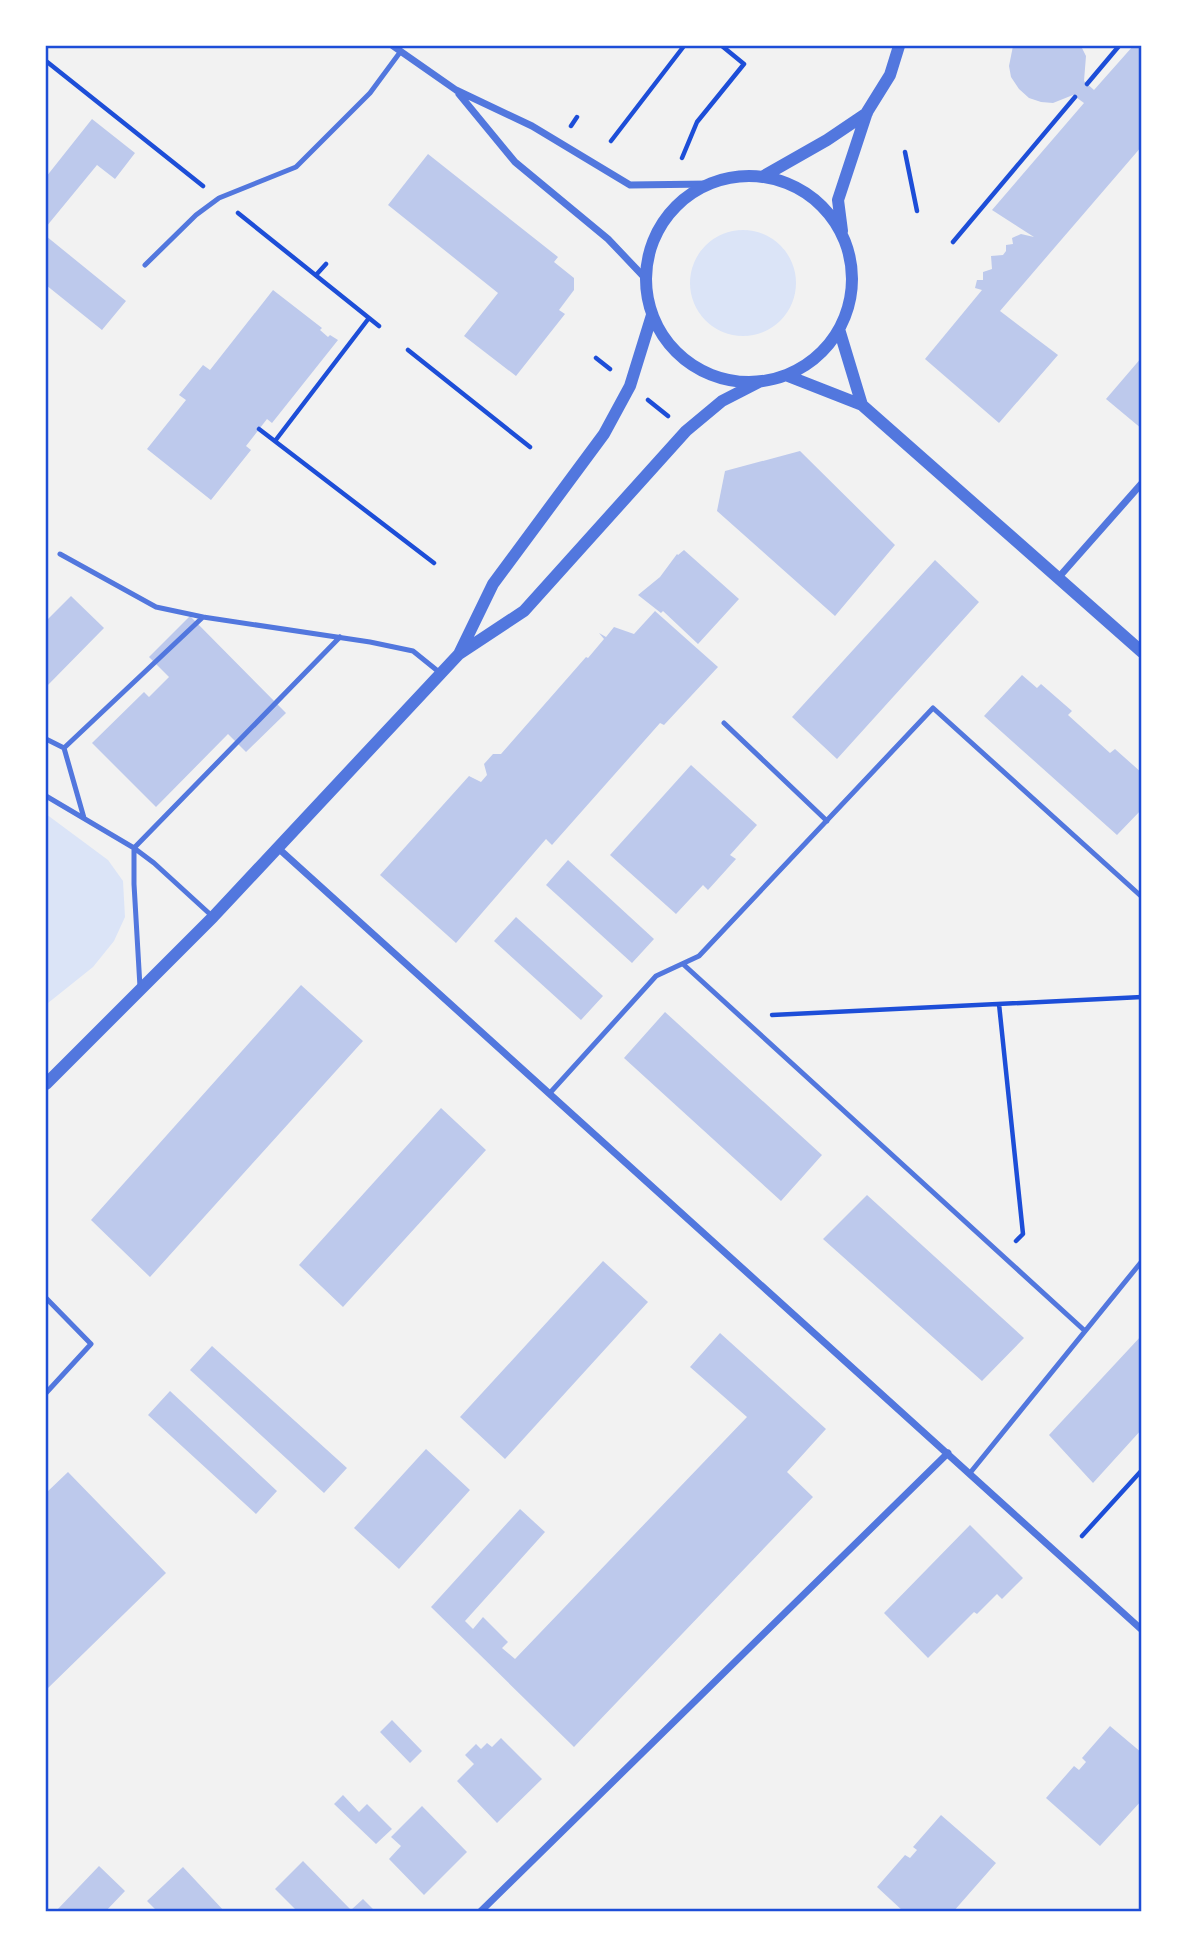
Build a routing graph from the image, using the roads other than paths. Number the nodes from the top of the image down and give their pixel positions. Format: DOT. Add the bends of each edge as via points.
graph roads {
  1 [pos="393,46"];
  2 [pos="900,46"];
  3 [pos="401,51"];
  4 [pos="456,90"];
  5 [pos="867,112"];
  6 [pos="762,177"];
  7 [pos="709,184"];
  8 [pos="842,235"];
  9 [pos="145,265"];
  10 [pos="646,279"];
  11 [pos="652,315"];
  12 [pos="839,329"];
  13 [pos="788,376"];
  14 [pos="759,382"];
  15 [pos="862,405"];
  16 [pos="1142,483"];
  17 [pos="61,554"];
  18 [pos="1059,577"];
  19 [pos="203,618"];
  20 [pos="340,637"];
  21 [pos="1142,652"];
  22 [pos="459,654"];
  23 [pos="442,674"];
  24 [pos="724,723"];
  25 [pos="46,739"];
  26 [pos="64,748"];
  27 [pos="46,796"];
  28 [pos="84,818"];
  29 [pos="827,821"];
  30 [pos="134,848"];
  31 [pos="278,848"];
  32 [pos="1142,897"];
  33 [pos="213,917"];
  34 [pos="683,964"];
  35 [pos="140,992"];
  36 [pos="46,1084"];
  37 [pos="549,1094"];
  38 [pos="1142,1261"];
  39 [pos="46,1298"];
  40 [pos="1085,1331"];
  41 [pos="46,1393"];
  42 [pos="948,1453"];
  43 [pos="970,1473"];
  44 [pos="1142,1630"];
  45 [pos="480,1912"];
  1 -- 3 [label="street"];
  2 -- 5 [label="street" via="890,75"];
  3 -- 4 [label="street"];
  3 -- 9 [label="lane" via="370,93 296,167 219,198 195,215"];
  4 -- 7 [label="street" via="532,126 630,185"];
  4 -- 10 [label="street" via="515,162 608,239"];
  5 -- 6 [label="street"];
  5 -- 8 [label="street" via="838,200"];
  6 -- 7 [label="street" via="735,177"];
  6 -- 8 [label="street" via="801,190 825,209"];
  7 -- 10 [label="street" via="675,207 659,228"];
  8 -- 12 [label="street" via="852,287"];
  10 -- 11 [label="street"];
  11 -- 14 [label="street" via="671,347 706,374"];
  11 -- 22 [label="street" via="630,386 604,434 493,584"];
  12 -- 13 [label="street" via="825,350"];
  12 -- 15 [label="street"];
  13 -- 14 [label="street"];
  13 -- 15 [label="street"];
  14 -- 22 [label="street" via="722,401 686,431 524,611"];
  15 -- 18 [label="street"];
  16 -- 18 [label="street"];
  17 -- 19 [label="lane" via="156,607"];
  18 -- 21 [label="street"];
  19 -- 20 [label="lane"];
  19 -- 26 [label="lane"];
  20 -- 23 [label="lane" via="413,651"];
  20 -- 30 [label="lane"];
  22 -- 23 [label="street"];
  23 -- 31 [label="street"];
  24 -- 29 [label="lane"];
  25 -- 26 [label="lane"];
  26 -- 28 [label="lane"];
  27 -- 28 [label="lane"];
  28 -- 30 [label="lane"];
  29 -- 32 [label="lane" via="933,708"];
  29 -- 34 [label="lane" via="699,956"];
  30 -- 33 [label="lane"];
  30 -- 35 [label="lane"];
  31 -- 33 [label="street"];
  31 -- 37 [label="street"];
  33 -- 35 [label="street"];
  34 -- 37 [label="lane" via="656,976"];
  34 -- 40 [label="lane"];
  35 -- 36 [label="street"];
  37 -- 42 [label="street"];
  38 -- 40 [label="lane"];
  39 -- 41 [label="lane" via="91,1343"];
  40 -- 43 [label="lane"];
  42 -- 43 [label="street"];
  42 -- 45 [label="street"];
  43 -- 44 [label="street"];
}
